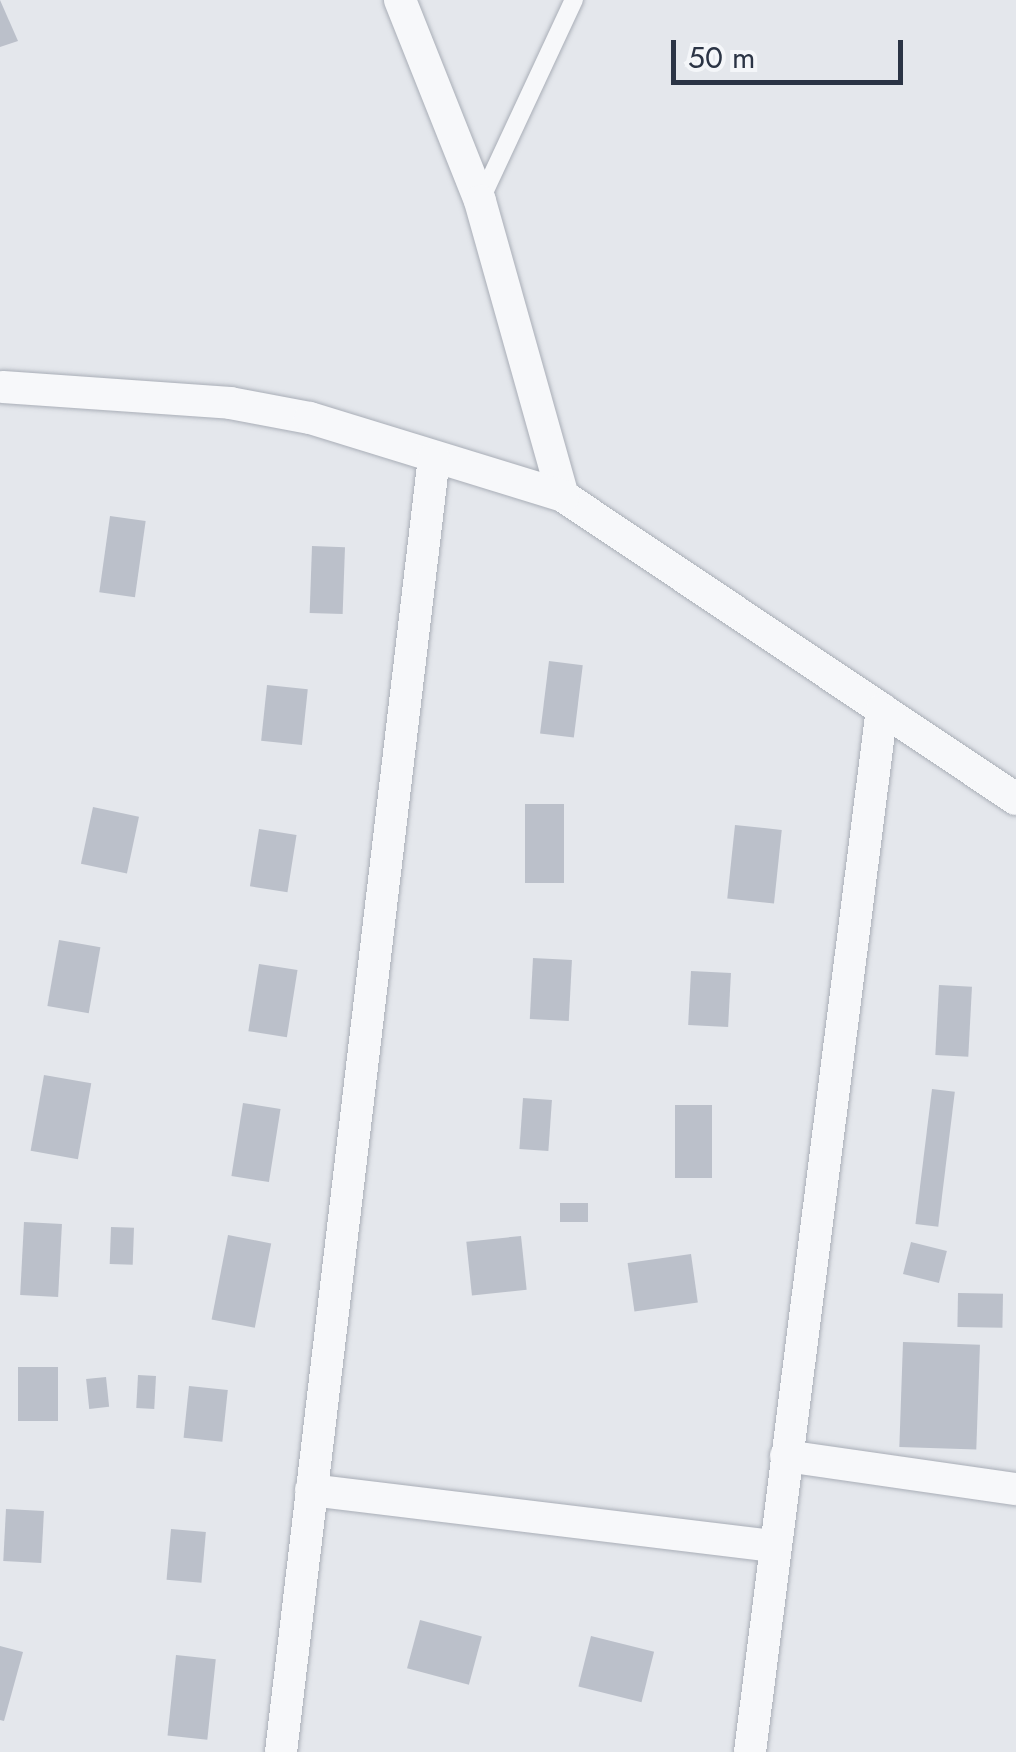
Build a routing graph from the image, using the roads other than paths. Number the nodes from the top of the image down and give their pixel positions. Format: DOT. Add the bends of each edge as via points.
graph roads {
  1 [pos="400,0"];
  2 [pos="574,0"];
  3 [pos="480,201"];
  4 [pos="1,390"];
  5 [pos="434,458"];
  6 [pos="563,496"];
  7 [pos="882,709"];
  8 [pos="1016,799"];
  9 [pos="786,1456"];
  10 [pos="1016,1489"];
  11 [pos="311,1490"];
  12 [pos="775,1546"];
  13 [pos="281,1752"];
  14 [pos="750,1752"];
  1 -- 3 [label="street"];
  2 -- 3 [label="lane"];
  3 -- 6 [label="street"];
  4 -- 5 [label="street" via="230,403"];
  5 -- 6 [label="street"];
  5 -- 11 [label="street"];
  6 -- 7 [label="street"];
  7 -- 8 [label="street"];
  7 -- 9 [label="street"];
  9 -- 10 [label="street"];
  9 -- 12 [label="street"];
  11 -- 12 [label="street"];
  11 -- 13 [label="street"];
  12 -- 14 [label="street"];
}
